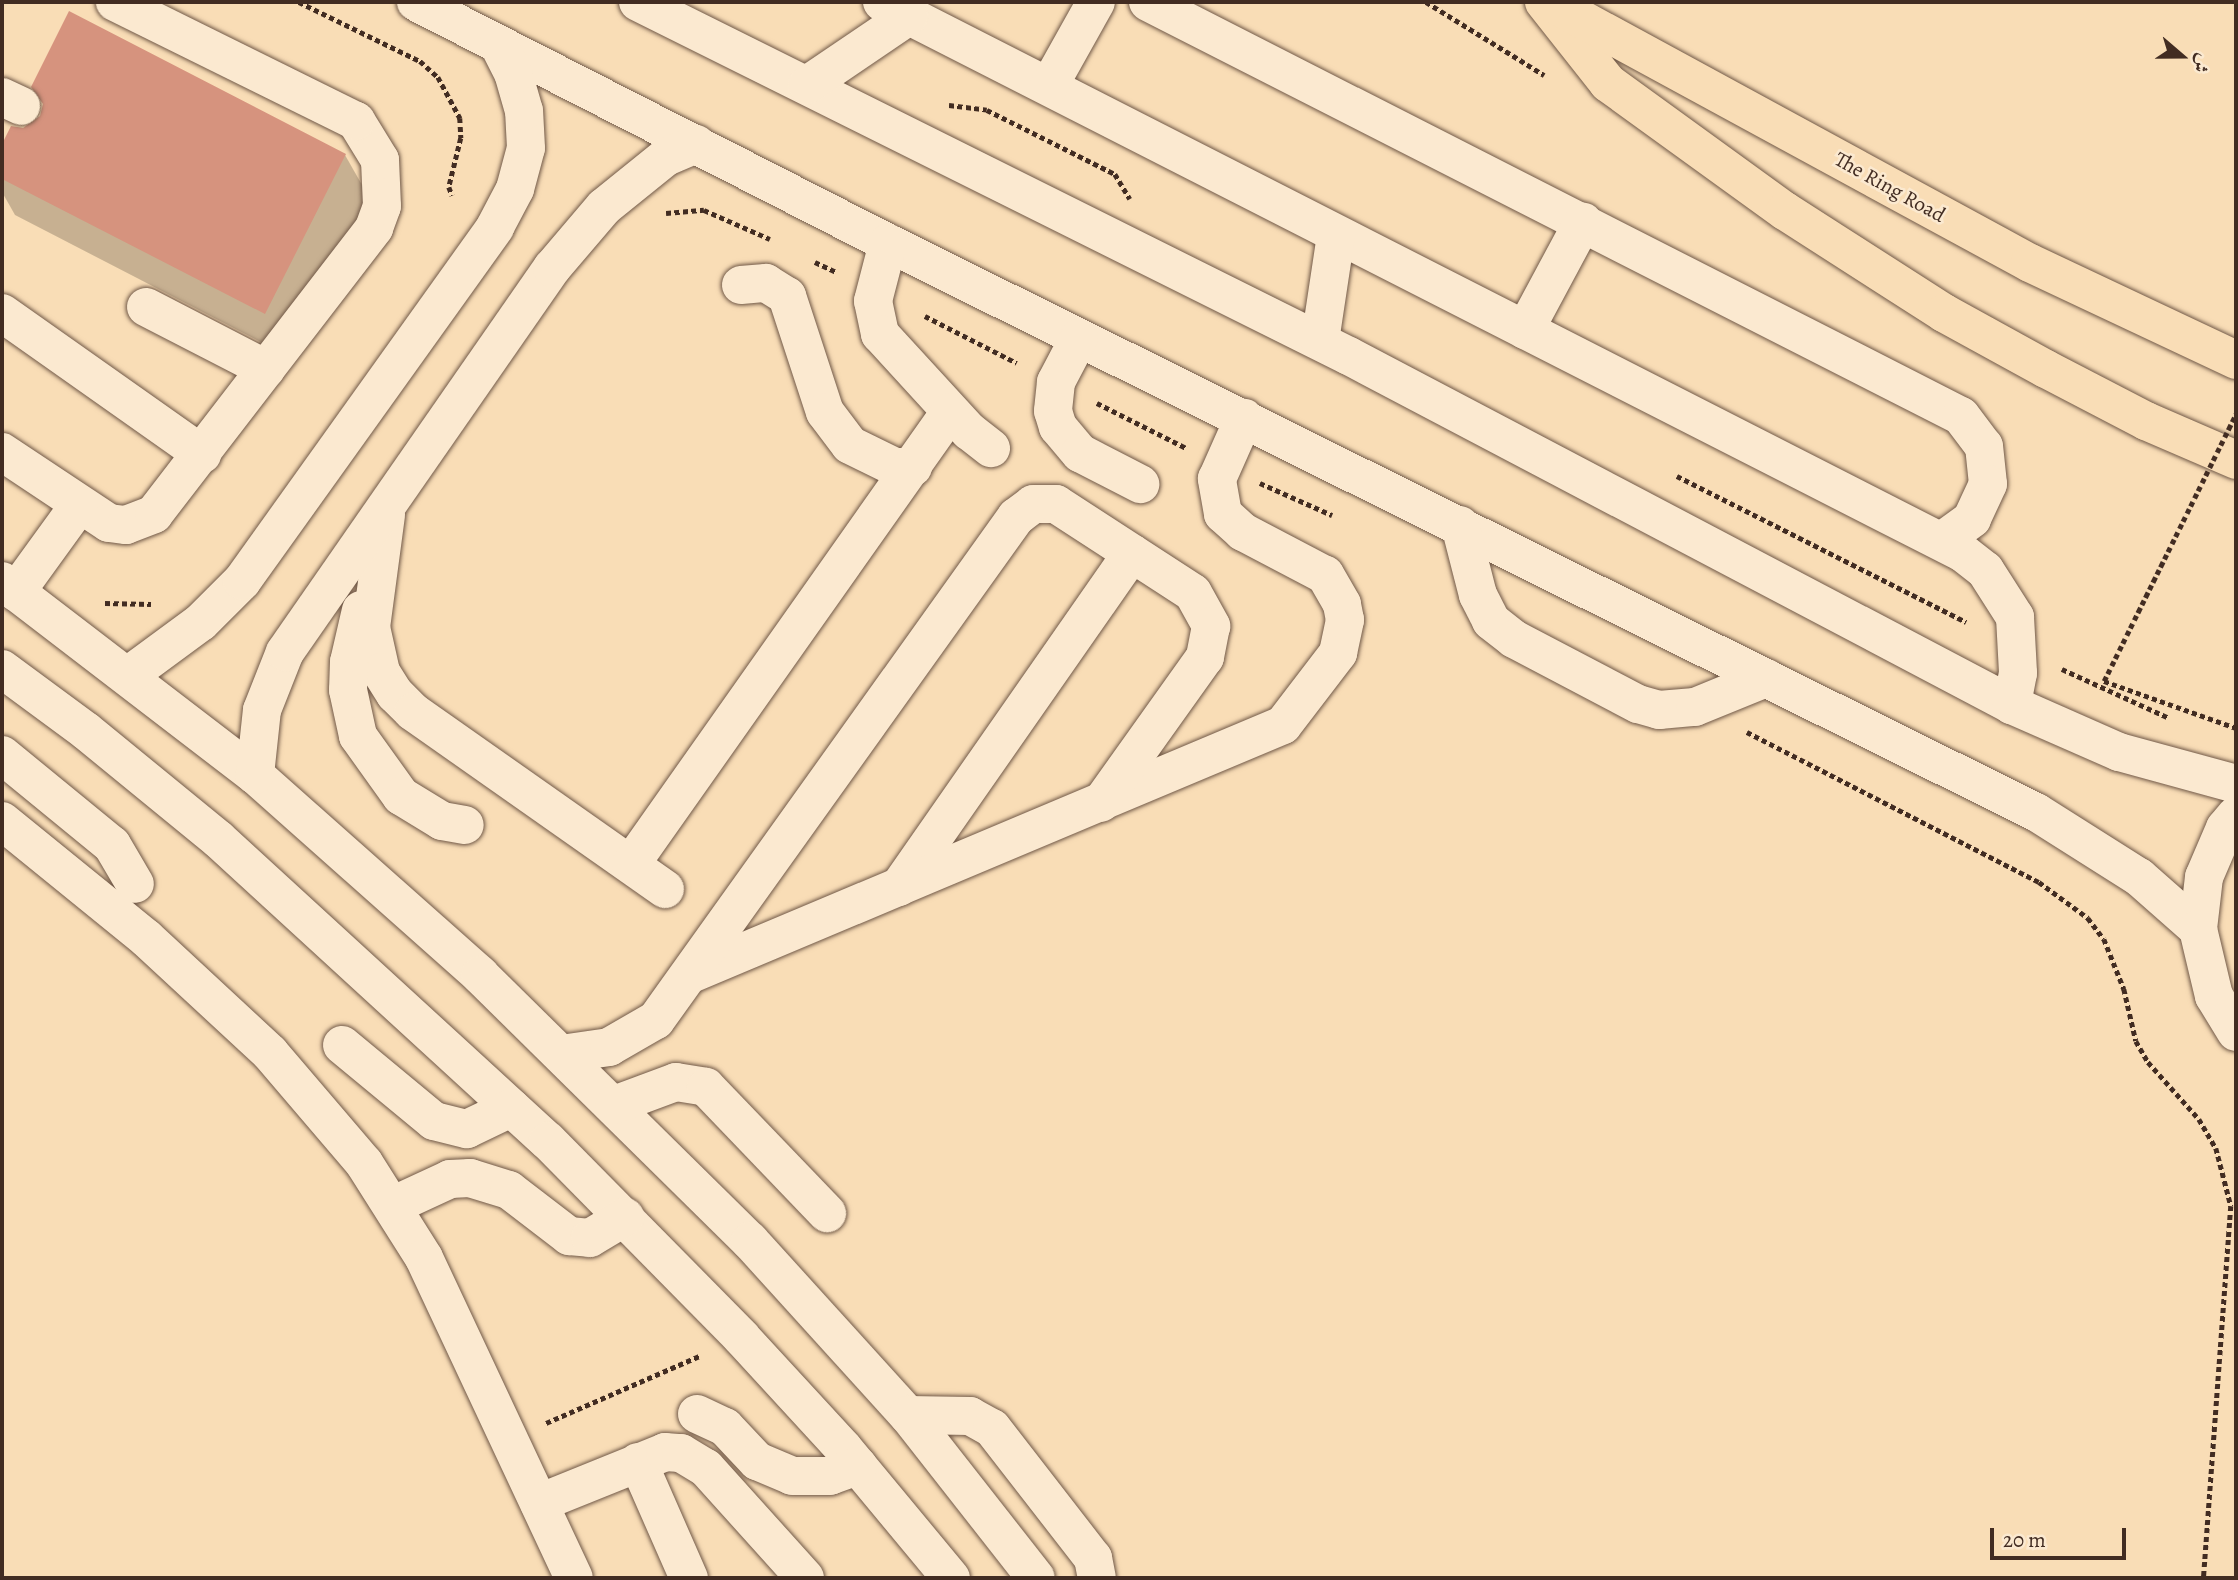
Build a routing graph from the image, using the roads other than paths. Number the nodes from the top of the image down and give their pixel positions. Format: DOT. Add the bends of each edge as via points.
graph roads {
  1 [pos="115,2"];
  2 [pos="416,2"];
  3 [pos="638,2"];
  4 [pos="1096,2"];
  5 [pos="1147,2"];
  6 [pos="1544,2"];
  7 [pos="1550,2"];
  8 [pos="895,9"];
  9 [pos="499,44"];
  10 [pos="807,85"];
  11 [pos="1049,86"];
  12 [pos="696,144"];
  13 [pos="1583,222"];
  14 [pos="1336,235"];
  15 [pos="888,243"];
  16 [pos="741,285"];
  17 [pos="146,307"];
  18 [pos="2,313"];
  19 [pos="1525,330"];
  20 [pos="1079,338"];
  21 [pos="1320,341"];
  22 [pos="2236,360"];
  23 [pos="266,369"];
  24 [pos="950,412"];
  25 [pos="1244,418"];
  26 [pos="991,449"];
  27 [pos="2,452"];
  28 [pos="201,454"];
  29 [pos="2236,460"];
  30 [pos="913,467"];
  31 [pos="1140,484"];
  32 [pos="79,505"];
  33 [pos="387,505"];
  34 [pos="1460,524"];
  35 [pos="1942,541"];
  36 [pos="1132,553"];
  37 [pos="376,581"];
  38 [pos="9,587"];
  39 [pos="2,669"];
  40 [pos="128,674"];
  41 [pos="1766,678"];
  42 [pos="2011,705"];
  43 [pos="2,755"];
  44 [pos="255,775"];
  45 [pos="2236,784"];
  46 [pos="1101,803"];
  47 [pos="2236,815"];
  48 [pos="2,821"];
  49 [pos="465,825"];
  50 [pos="631,864"];
  51 [pos="135,884"];
  52 [pos="899,887"];
  53 [pos="665,890"];
  54 [pos="2197,929"];
  55 [pos="691,974"];
  56 [pos="2236,1032"];
  57 [pos="342,1045"];
  58 [pos="561,1054"];
  59 [pos="614,1105"];
  60 [pos="511,1108"];
  61 [pos="394,1205"];
  62 [pos="827,1213"];
  63 [pos="625,1217"];
  64 [pos="697,1415"];
  65 [pos="908,1415"];
  66 [pos="638,1462"];
  67 [pos="858,1466"];
  68 [pos="539,1503"];
  69 [pos="948,1576"];
  70 [pos="574,1578"];
  71 [pos="689,1578"];
  72 [pos="805,1578"];
  73 [pos="1036,1578"];
  74 [pos="1097,1578"];
  1 -- 23 [label="street" via="337,107 363,130 380,160 382,206 374,228"];
  2 -- 9 [label="street"];
  3 -- 10 [label="street"];
  4 -- 11 [label="street"];
  5 -- 13 [label="street"];
  6 -- 29 [label="highway" via="1608,83 1784,211 1944,313 2146,421"];
  7 -- 22 [label="highway, The Ring Road" via="2030,263"];
  8 -- 10 [label="street"];
  8 -- 11 [label="street"];
  9 -- 12 [label="street"];
  9 -- 40 [label="street" via="524,111 526,148 515,189 495,227 242,581 201,622"];
  10 -- 21 [label="street"];
  11 -- 14 [label="street"];
  12 -- 15 [label="street"];
  12 -- 33 [label="street" via="634,181 576,236"];
  13 -- 19 [label="street"];
  13 -- 35 [label="street" via="1961,416 1984,446 1988,484 1972,519"];
  14 -- 19 [label="street"];
  14 -- 21 [label="street"];
  15 -- 20 [label="street"];
  15 -- 24 [label="street" via="875,291 874,318 887,346 927,381"];
  16 -- 30 [label="street" via="766,283 787,296 825,412 843,437 870,458 895,467"];
  17 -- 23 [label="street"];
  18 -- 28 [label="street"];
  19 -- 35 [label="street"];
  20 -- 25 [label="street"];
  20 -- 31 [label="street" via="1056,382 1053,411 1067,442 1080,453"];
  21 -- 42 [label="street"];
  23 -- 28 [label="street"];
  24 -- 26 [label="street"];
  24 -- 30 [label="street"];
  25 -- 34 [label="street"];
  25 -- 46 [label="street" via="1222,467 1217,497 1223,514 1243,532 1325,575 1342,604 1343,637 1338,653 1283,725"];
  27 -- 32 [label="street"];
  28 -- 32 [label="street" via="164,503 141,522 109,523"];
  30 -- 50 [label="street"];
  32 -- 38 [label="street"];
  33 -- 37 [label="street"];
  33 -- 44 [label="street" via="280,662 262,710"];
  34 -- 41 [label="street"];
  34 -- 41 [label="street" via="1478,595 1491,621 1514,639 1638,704 1659,709 1695,707"];
  35 -- 42 [label="street" via="1985,570 2014,617 2018,673"];
  36 -- 46 [label="street" via="1202,602 1212,626 1211,642"];
  36 -- 52 [label="street"];
  36 -- 55 [label="street" via="1056,504 1023,509"];
  37 -- 49 [label="street" via="359,615 349,662 348,690 358,736 401,796 442,821"];
  37 -- 50 [label="street" via="374,650 395,694 413,712"];
  38 -- 40 [label="street"];
  39 -- 60 [label="street" via="228,847"];
  40 -- 44 [label="street"];
  41 -- 54 [label="street" via="2073,833 2138,877"];
  42 -- 45 [label="street" via="2119,752"];
  43 -- 51 [label="street" via="112,845"];
  44 -- 58 [label="street" via="481,975"];
  46 -- 52 [label="street"];
  47 -- 54 [label="street" via="2225,828 2204,877"];
  48 -- 61 [label="street" via="146,938 270,1053 324,1112"];
  50 -- 53 [label="street"];
  52 -- 55 [label="street"];
  54 -- 56 [label="street" via="2214,996"];
  55 -- 58 [label="street" via="656,1020 634,1036 609,1047"];
  57 -- 60 [label="street" via="434,1121 467,1129"];
  58 -- 59 [label="street"];
  59 -- 62 [label="street" via="676,1082 706,1087"];
  59 -- 65 [label="street" via="750,1241"];
  60 -- 63 [label="street"];
  61 -- 63 [label="street" via="450,1179 470,1178 509,1189 569,1236 590,1238"];
  61 -- 68 [label="street" via="424,1258"];
  63 -- 67 [label="street"];
  64 -- 67 [label="street" via="725,1427 757,1461 792,1476 830,1476"];
  65 -- 73 [label="street"];
  65 -- 74 [label="street" via="971,1416 992,1428 1093,1558"];
  66 -- 68 [label="street"];
  66 -- 71 [label="street"];
  66 -- 72 [label="street" via="665,1452 695,1458"];
  67 -- 69 [label="street"];
  68 -- 70 [label="street"];
}
